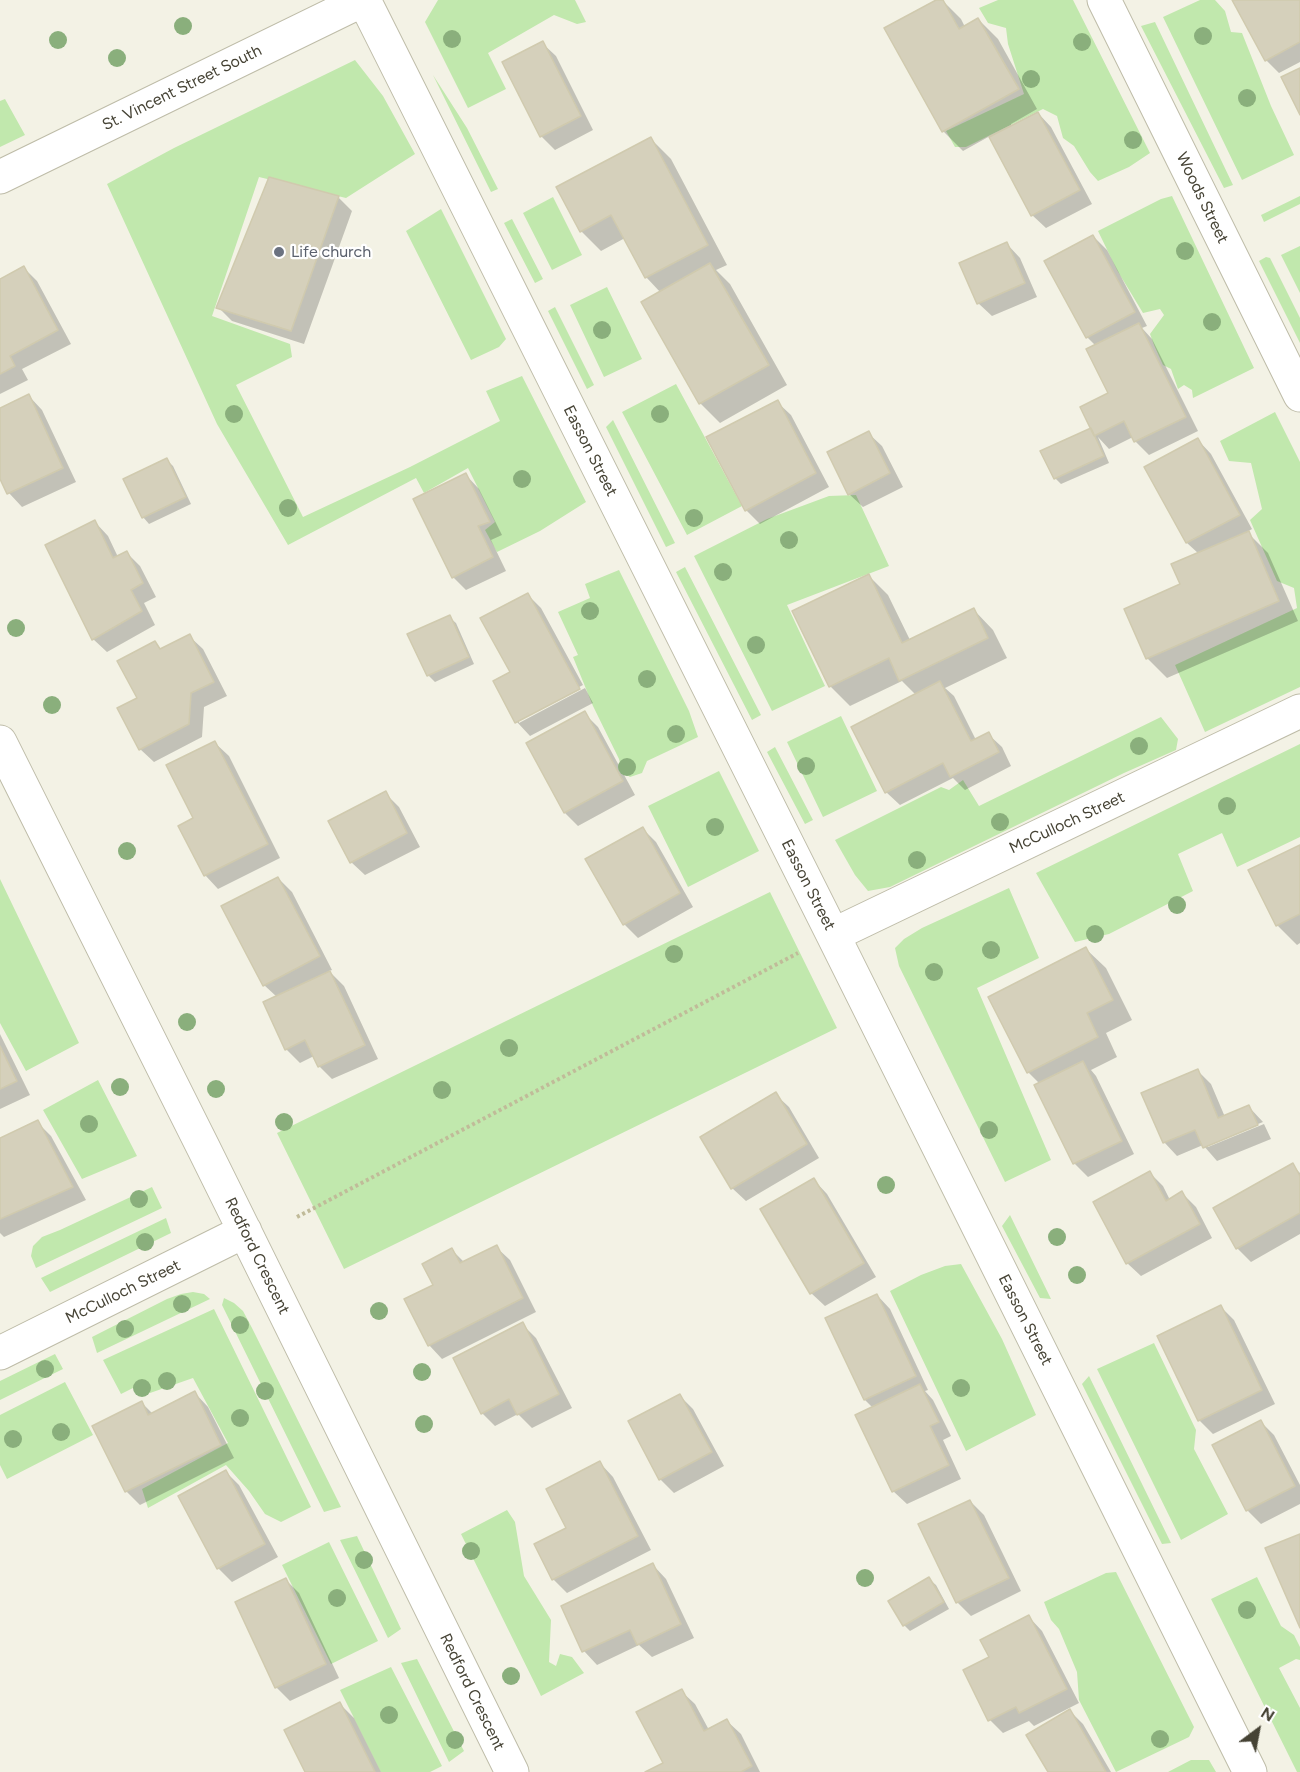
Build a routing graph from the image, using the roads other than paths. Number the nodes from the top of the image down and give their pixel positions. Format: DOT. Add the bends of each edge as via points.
graph roads {
  1 [pos="364,0"];
  2 [pos="1104,0"];
  3 [pos="0,177"];
  4 [pos="1300,395"];
  5 [pos="1300,711"];
  6 [pos="0,742"];
  7 [pos="833,935"];
  8 [pos="245,1231"];
  9 [pos="0,1353"];
  10 [pos="512,1772"];
  11 [pos="1250,1772"];
  1 -- 3 [label="street, St. Vincent Street South"];
  1 -- 7 [label="street, Easson Street"];
  2 -- 4 [label="street, Woods Street"];
  5 -- 7 [label="street, McCulloch Street"];
  6 -- 8 [label="street, Redford Crescent"];
  7 -- 11 [label="street, Easson Street"];
  8 -- 9 [label="street, McCulloch Street"];
  8 -- 10 [label="street, Redford Crescent"];
}
